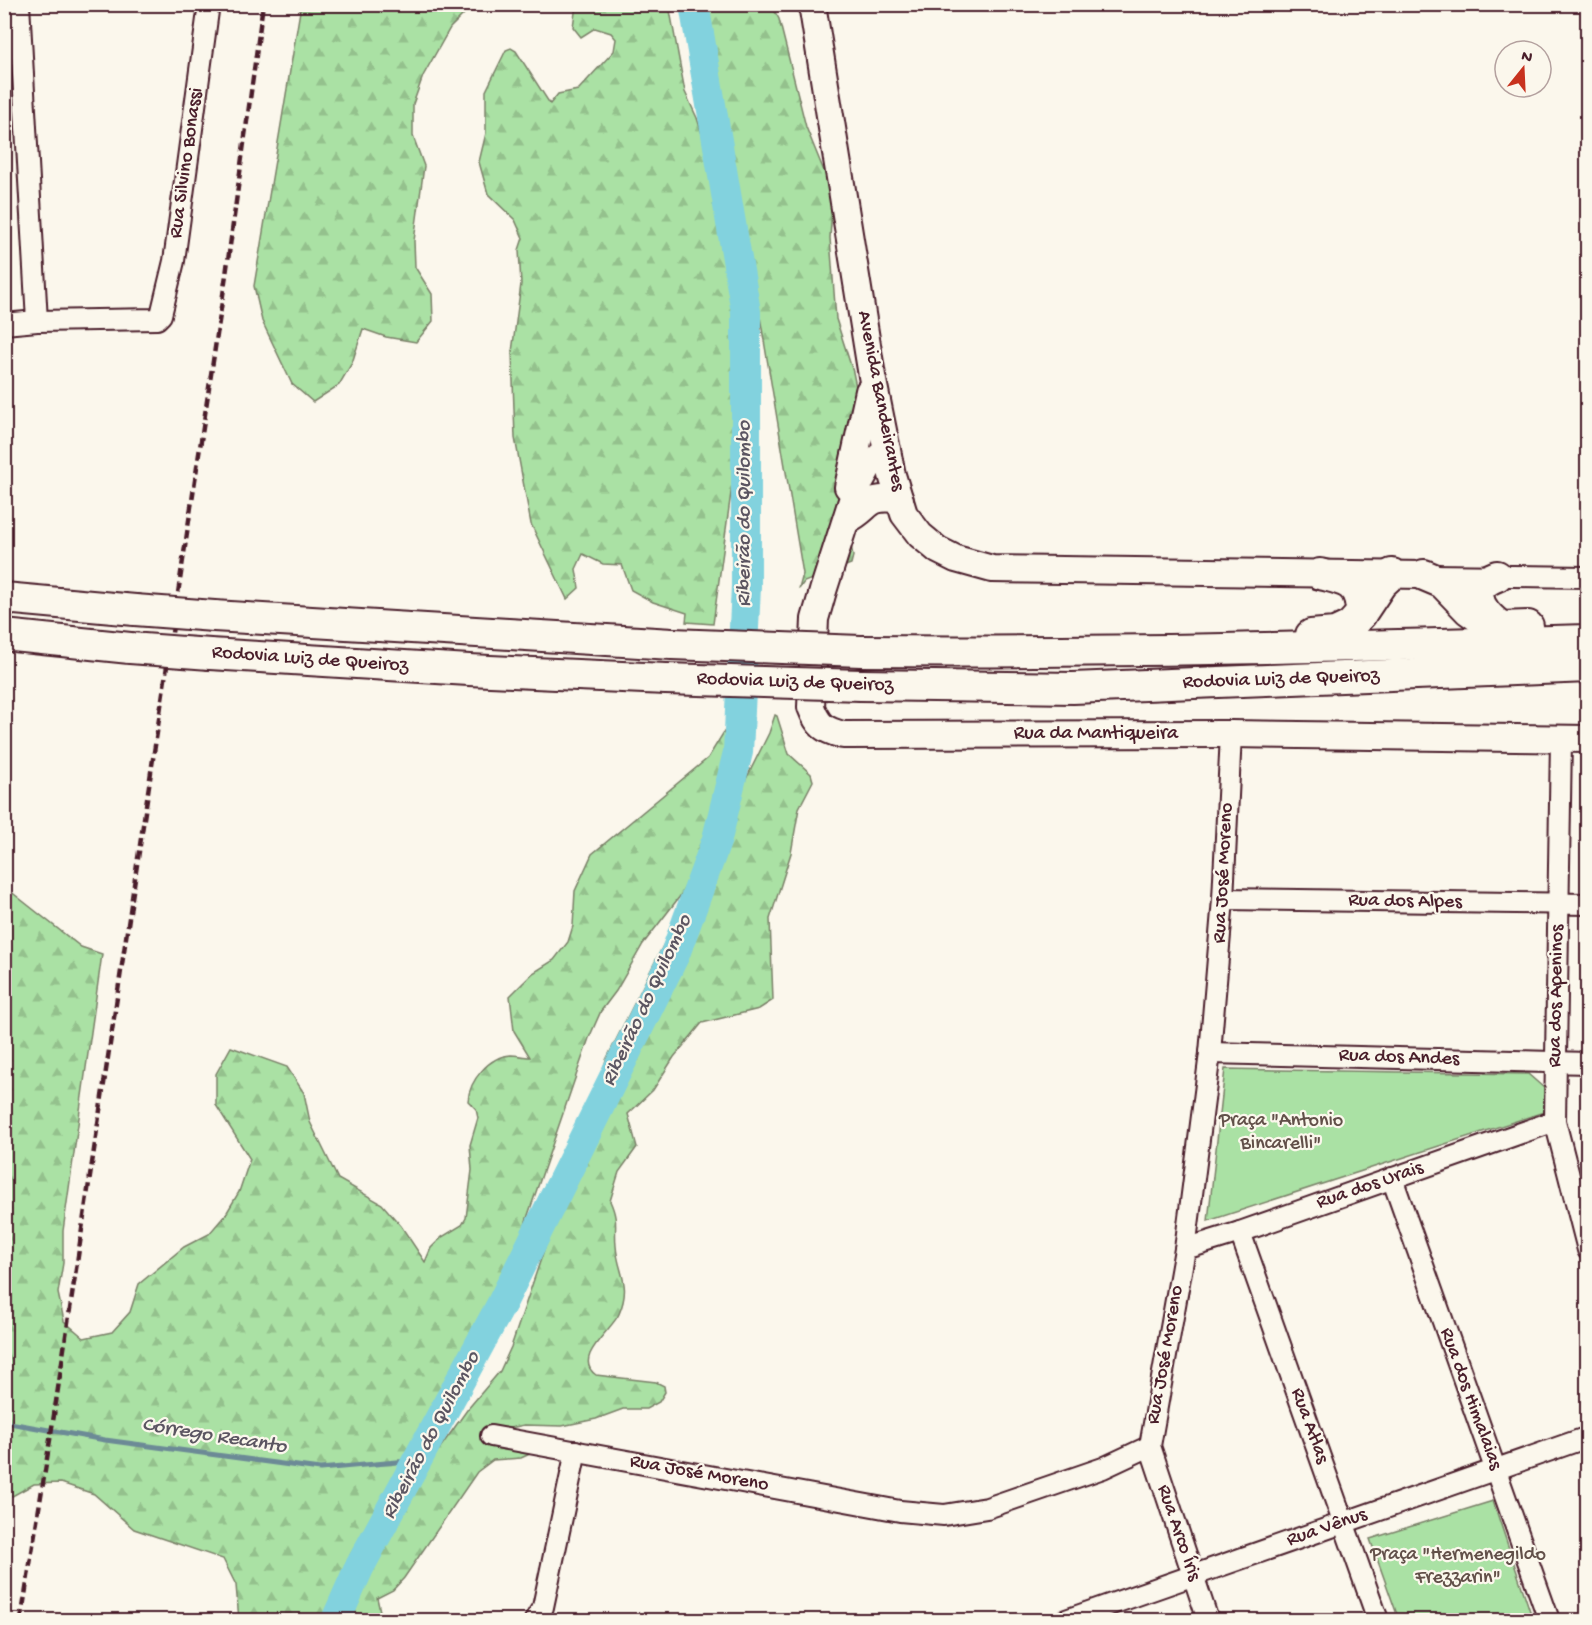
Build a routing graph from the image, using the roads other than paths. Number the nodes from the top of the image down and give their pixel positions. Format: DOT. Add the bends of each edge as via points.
graph roads {
  1 [pos="19,4"];
  2 [pos="209,4"];
  3 [pos="812,4"];
  4 [pos="37,321"];
  5 [pos="4,324"];
  6 [pos="872,376"];
  7 [pos="888,457"];
  8 [pos="900,500"];
  9 [pos="847,519"];
  10 [pos="1320,574"];
  11 [pos="1392,574"];
  12 [pos="1424,575"];
  13 [pos="1497,576"];
  14 [pos="1587,577"];
  15 [pos="4,598"];
  16 [pos="1361,614"];
  17 [pos="1587,623"];
  18 [pos="1501,627"];
  19 [pos="4,635"];
  20 [pos="1587,640"];
  21 [pos="1048,651"];
  22 [pos="1587,667"];
  23 [pos="1231,734"];
  24 [pos="1561,739"];
  25 [pos="1587,739"];
  26 [pos="1223,899"];
  27 [pos="1559,904"];
  28 [pos="1587,904"];
  29 [pos="1210,1053"];
  30 [pos="1557,1062"];
  31 [pos="1587,1063"];
  32 [pos="1555,1121"];
  33 [pos="1392,1178"];
  34 [pos="1240,1232"];
  35 [pos="1185,1249"];
  36 [pos="1587,1250"];
  37 [pos="491,1436"];
  38 [pos="1587,1437"];
  39 [pos="1149,1446"];
  40 [pos="576,1451"];
  41 [pos="1495,1468"];
  42 [pos="1344,1522"];
  43 [pos="1192,1576"];
  44 [pos="535,1620"];
  45 [pos="1066,1620"];
  46 [pos="1208,1620"];
  47 [pos="1378,1620"];
  48 [pos="1549,1620"];
  1 -- 4 [label="street"];
  2 -- 4 [label="street, Rua Silvino Bonassi" via="174,261 162,312 157,319"];
  3 -- 6 [label="main road, Avenida Bandeirantes"];
  4 -- 5 [label="street"];
  6 -- 7 [label="main road, Avenida Bandeirantes"];
  6 -- 9 [label="main road" via="844,506"];
  7 -- 8 [label="main road, Avenida Bandeirantes"];
  7 -- 9 [label="main road, Rua da Mantiqueira" via="873,461 862,476"];
  8 -- 9 [label="main road" via="874,499"];
  8 -- 10 [label="main road, Avenida Bandeirantes" via="904,514 938,550 992,569"];
  9 -- 23 [label="main road, Rua da Mantiqueira" via="815,619 811,707 816,720 828,731 843,735"];
  10 -- 11 [label="main road, Avenida Bandeirantes"];
  10 -- 16 [label="highway" via="1337,578 1357,590"];
  11 -- 12 [label="main road, Avenida Bandeirantes"];
  11 -- 16 [label="highway"];
  12 -- 13 [label="street"];
  12 -- 18 [label="highway" via="1443,583 1476,615"];
  13 -- 14 [label="street"];
  13 -- 18 [label="highway" via="1486,580 1478,603"];
  15 -- 21 [label="highway, Rodovia Luiz de Queiroz, bridge" via="214,616 672,644 861,651"];
  16 -- 21 [label="highway" via="1350,626 1335,633 1160,640"];
  17 -- 18 [label="highway"];
  19 -- 22 [label="highway, Rodovia Luiz de Queiroz, bridge" via="130,648 469,670 861,685 1073,688"];
  20 -- 21 [label="highway, Rodovia Luiz de Queiroz" via="1297,649"];
  23 -- 24 [label="main road, Rua da Mantiqueira"];
  23 -- 26 [label="street, Rua José Moreno"];
  24 -- 25 [label="main road, Rua da Mantiqueira"];
  24 -- 27 [label="street, Rua dos Apeninos"];
  26 -- 27 [label="street, Rua dos Alpes"];
  26 -- 29 [label="street, Rua José Moreno"];
  27 -- 28 [label="street, Rua dos Alpes"];
  27 -- 30 [label="street, Rua dos Apeninos"];
  29 -- 30 [label="street, Rua dos Andes"];
  29 -- 35 [label="street, Rua José Moreno"];
  30 -- 31 [label="street, Rua dos Andes"];
  30 -- 32 [label="street, Rua dos Apeninos"];
  32 -- 33 [label="street, Rua dos Urais"];
  32 -- 36 [label="street, Rua dos Apeninos"];
  33 -- 34 [label="street, Rua dos Urais"];
  33 -- 41 [label="street, Rua dos Himalaias"];
  34 -- 35 [label="street, Rua dos Urais"];
  34 -- 42 [label="street, Rua Atlas"];
  35 -- 39 [label="street, Rua José Moreno"];
  37 -- 40 [label="street, Rua José Moreno"];
  38 -- 41 [label="street, Rua Vênus"];
  39 -- 40 [label="street, Rua José Moreno" via="1103,1468 987,1508 944,1515 900,1511"];
  39 -- 43 [label="street, Rua Arco Íris"];
  40 -- 44 [label="street" via="543,1607"];
  41 -- 42 [label="street, Rua Vênus"];
  41 -- 48 [label="street, Rua dos Himalaias"];
  42 -- 43 [label="street, Rua Vênus"];
  42 -- 47 [label="street, Rua Atlas"];
  43 -- 45 [label="street, Rua Vênus"];
  43 -- 46 [label="street, Rua Arco Íris"];
}
